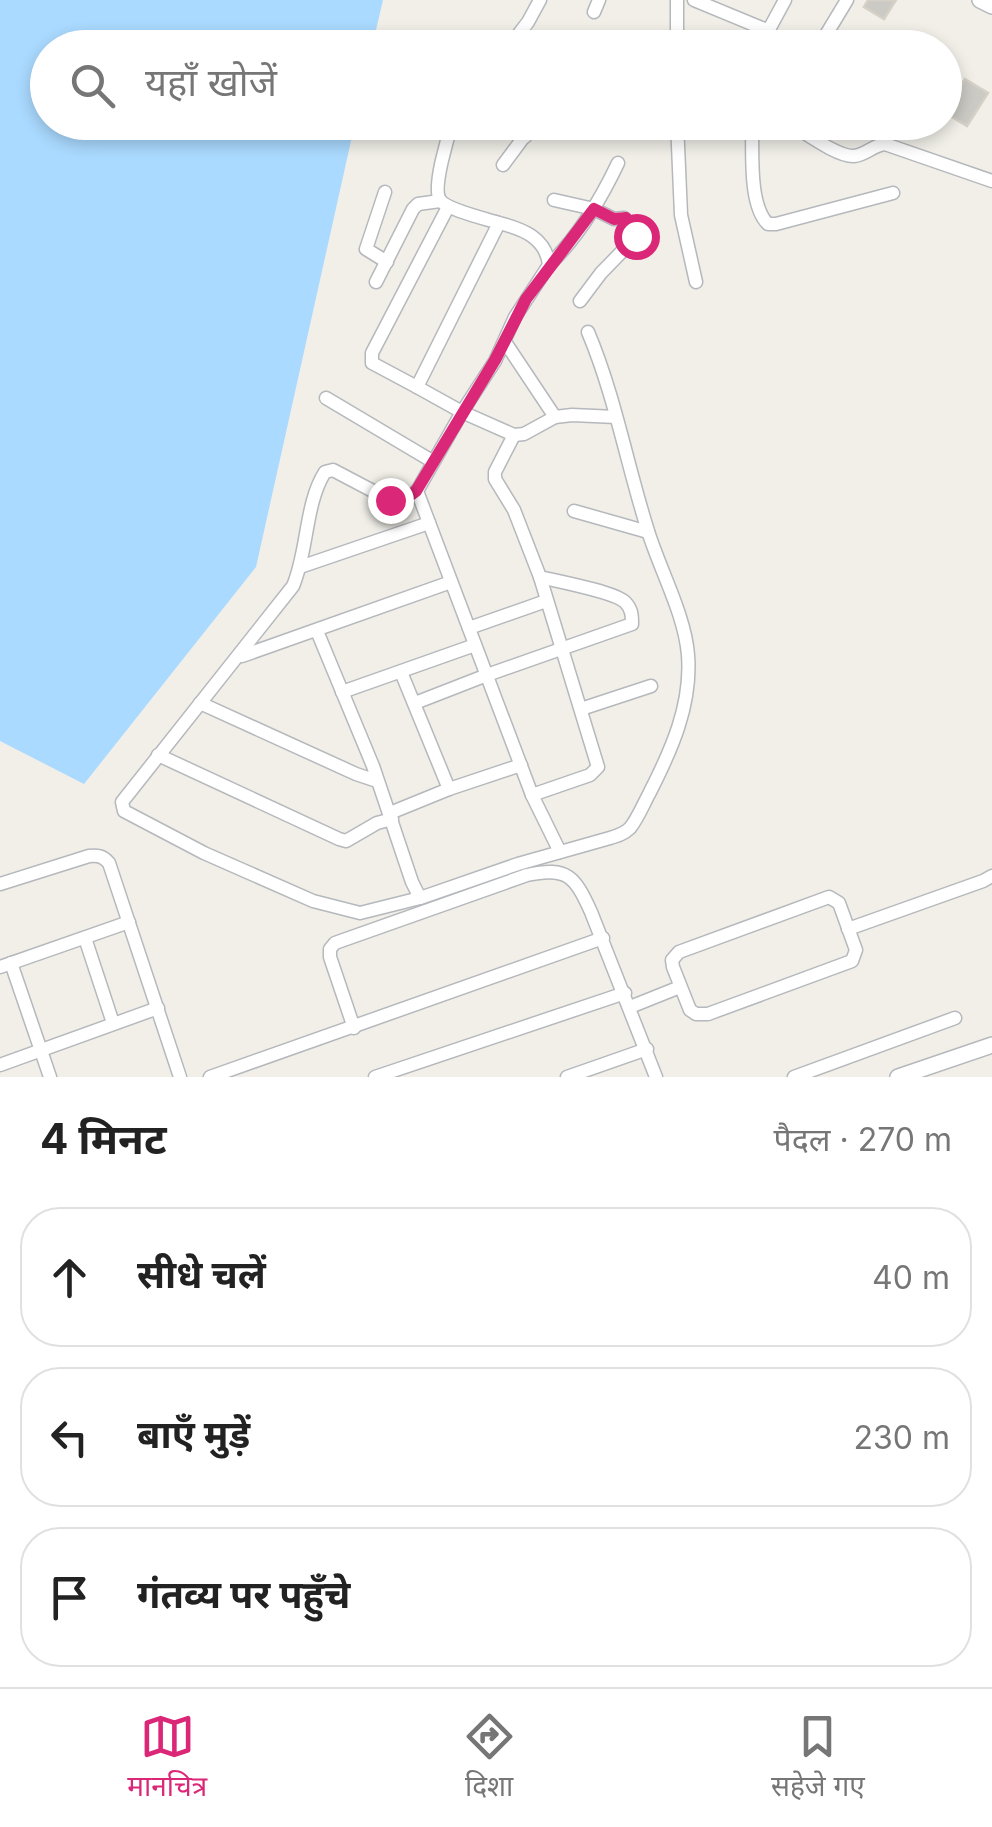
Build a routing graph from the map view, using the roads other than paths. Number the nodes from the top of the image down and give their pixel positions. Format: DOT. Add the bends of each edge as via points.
graph roads {
  1 [pos="540,0"];
  2 [pos="677,0"];
  3 [pos="694,0"];
  4 [pos="785,0"];
  5 [pos="847,0"];
  6 [pos="980,0"];
  7 [pos="992,6"];
  8 [pos="520,30"];
  9 [pos="677,30"];
  10 [pos="767,30"];
  11 [pos="770,30"];
  12 [pos="829,30"];
  13 [pos="449,140"];
  14 [pos="522,140"];
  15 [pos="677,140"];
  16 [pos="753,140"];
  17 [pos="818,140"];
  18 [pos="618,164"];
  19 [pos="503,165"];
  20 [pos="992,182"];
  21 [pos="385,192"];
  22 [pos="893,192"];
  23 [pos="554,200"];
  24 [pos="444,204"];
  25 [pos="594,209"];
  26 [pos="499,223"];
  27 [pos="386,262"];
  28 [pos="549,265"];
  29 [pos="376,282"];
  30 [pos="696,282"];
  31 [pos="580,301"];
  32 [pos="588,332"];
  33 [pos="504,342"];
  34 [pos="417,387"];
  35 [pos="326,398"];
  36 [pos="462,412"];
  37 [pos="554,417"];
  38 [pos="616,417"];
  39 [pos="514,435"];
  40 [pos="432,462"];
  41 [pos="416,491"];
  42 [pos="574,512"];
  43 [pos="429,523"];
  44 [pos="648,532"];
  45 [pos="300,567"];
  46 [pos="540,577"];
  47 [pos="451,582"];
  48 [pos="546,601"];
  49 [pos="469,628"];
  50 [pos="317,630"];
  51 [pos="476,645"];
  52 [pos="563,649"];
  53 [pos="239,657"];
  54 [pos="401,672"];
  55 [pos="487,675"];
  56 [pos="652,686"];
  57 [pos="342,692"];
  58 [pos="200,703"];
  59 [pos="414,703"];
  60 [pos="581,709"];
  61 [pos="158,756"];
  62 [pos="521,764"];
  63 [pos="377,781"];
  64 [pos="450,789"];
  65 [pos="532,795"];
  66 [pos="391,816"];
  67 [pos="560,852"];
  68 [pos="992,876"];
  69 [pos="0,884"];
  70 [pos="420,898"];
  71 [pos="129,922"];
  72 [pos="848,929"];
  73 [pos="85,938"];
  74 [pos="603,938"];
  75 [pos="6,965"];
  76 [pos="680,987"];
  77 [pos="627,1000"];
  78 [pos="158,1008"];
  79 [pos="955,1018"];
  80 [pos="113,1023"];
  81 [pos="354,1028"];
  82 [pos="992,1046"];
  83 [pos="647,1049"];
  84 [pos="40,1050"];
  85 [pos="0,1066"];
  86 [pos="50,1077"];
  87 [pos="180,1077"];
  88 [pos="210,1077"];
  89 [pos="375,1077"];
  90 [pos="567,1077"];
  91 [pos="656,1077"];
  92 [pos="794,1077"];
  93 [pos="898,1077"];
  1 -- 8 [label="street"];
  2 -- 9 [label="street"];
  3 -- 10 [label="street"];
  4 -- 11 [label="street"];
  5 -- 12 [label="street"];
  6 -- 7 [label="street"];
  13 -- 24 [label="street" via="438,191"];
  14 -- 19 [label="street"];
  15 -- 30 [label="street" via="681,215"];
  16 -- 22 [label="street" via="756,199 768,224"];
  17 -- 20 [label="street" via="842,154 885,144"];
  18 -- 25 [label="street"];
  21 -- 27 [label="street" via="366,248"];
  23 -- 25 [label="street"];
  24 -- 26 [label="street"];
  24 -- 27 [label="street" via="418,204"];
  24 -- 34 [label="street" via="372,353 372,363"];
  25 -- 28 [label="street"];
  25 -- 31 [label="street" via="624,218 637,234"];
  26 -- 28 [label="street" via="534,237"];
  26 -- 34 [label="street"];
  27 -- 29 [label="street"];
  28 -- 33 [label="street"];
  32 -- 38 [label="street"];
  33 -- 36 [label="street"];
  33 -- 37 [label="street"];
  34 -- 36 [label="street"];
  35 -- 40 [label="street"];
  36 -- 39 [label="street"];
  36 -- 40 [label="street"];
  37 -- 38 [label="street"];
  37 -- 39 [label="street"];
  38 -- 44 [label="street"];
  39 -- 46 [label="street" via="495,480"];
  40 -- 41 [label="street"];
  41 -- 43 [label="street"];
  41 -- 45 [label="street" via="398,502 334,470 325,472"];
  42 -- 44 [label="street"];
  43 -- 45 [label="street"];
  43 -- 47 [label="street"];
  44 -- 67 [label="street" via="688,652 680,724 632,826"];
  45 -- 53 [label="street" via="284,600"];
  46 -- 48 [label="street"];
  46 -- 52 [label="street" via="630,607 629,626"];
  47 -- 49 [label="street"];
  47 -- 50 [label="street"];
  48 -- 49 [label="street"];
  48 -- 52 [label="street"];
  49 -- 51 [label="street"];
  50 -- 53 [label="street"];
  50 -- 57 [label="street"];
  51 -- 54 [label="street"];
  51 -- 55 [label="street"];
  52 -- 55 [label="street"];
  52 -- 60 [label="street"];
  53 -- 58 [label="street"];
  54 -- 57 [label="street"];
  54 -- 59 [label="street"];
  55 -- 59 [label="street"];
  55 -- 62 [label="street"];
  56 -- 60 [label="street"];
  57 -- 63 [label="street"];
  58 -- 61 [label="street"];
  58 -- 63 [label="street"];
  59 -- 64 [label="street"];
  60 -- 65 [label="street" via="598,767"];
  61 -- 66 [label="street" via="339,839"];
  61 -- 70 [label="street" via="122,802 124,810 314,902 360,912"];
  62 -- 64 [label="street"];
  62 -- 65 [label="street"];
  63 -- 66 [label="street"];
  64 -- 66 [label="street"];
  65 -- 67 [label="street"];
  66 -- 70 [label="street"];
  67 -- 70 [label="street"];
  68 -- 72 [label="street"];
  69 -- 71 [label="street" via="98,855 109,864"];
  71 -- 73 [label="street"];
  71 -- 78 [label="street"];
  72 -- 76 [label="street" via="856,950 849,964 743,1002 696,1014"];
  72 -- 76 [label="street" via="839,903 822,898 680,952 672,960"];
  73 -- 75 [label="street"];
  73 -- 80 [label="street"];
  74 -- 77 [label="street"];
  74 -- 81 [label="street"];
  74 -- 81 [label="street" via="573,878 554,872 526,875 340,940 330,958"];
  75 -- 84 [label="street"];
  76 -- 77 [label="street"];
  77 -- 83 [label="street"];
  77 -- 89 [label="street"];
  78 -- 80 [label="street"];
  78 -- 87 [label="street"];
  79 -- 92 [label="street"];
  80 -- 84 [label="street"];
  81 -- 88 [label="street"];
  82 -- 93 [label="street"];
  83 -- 90 [label="street"];
  83 -- 91 [label="street"];
  84 -- 85 [label="street"];
  84 -- 86 [label="street"];
}
